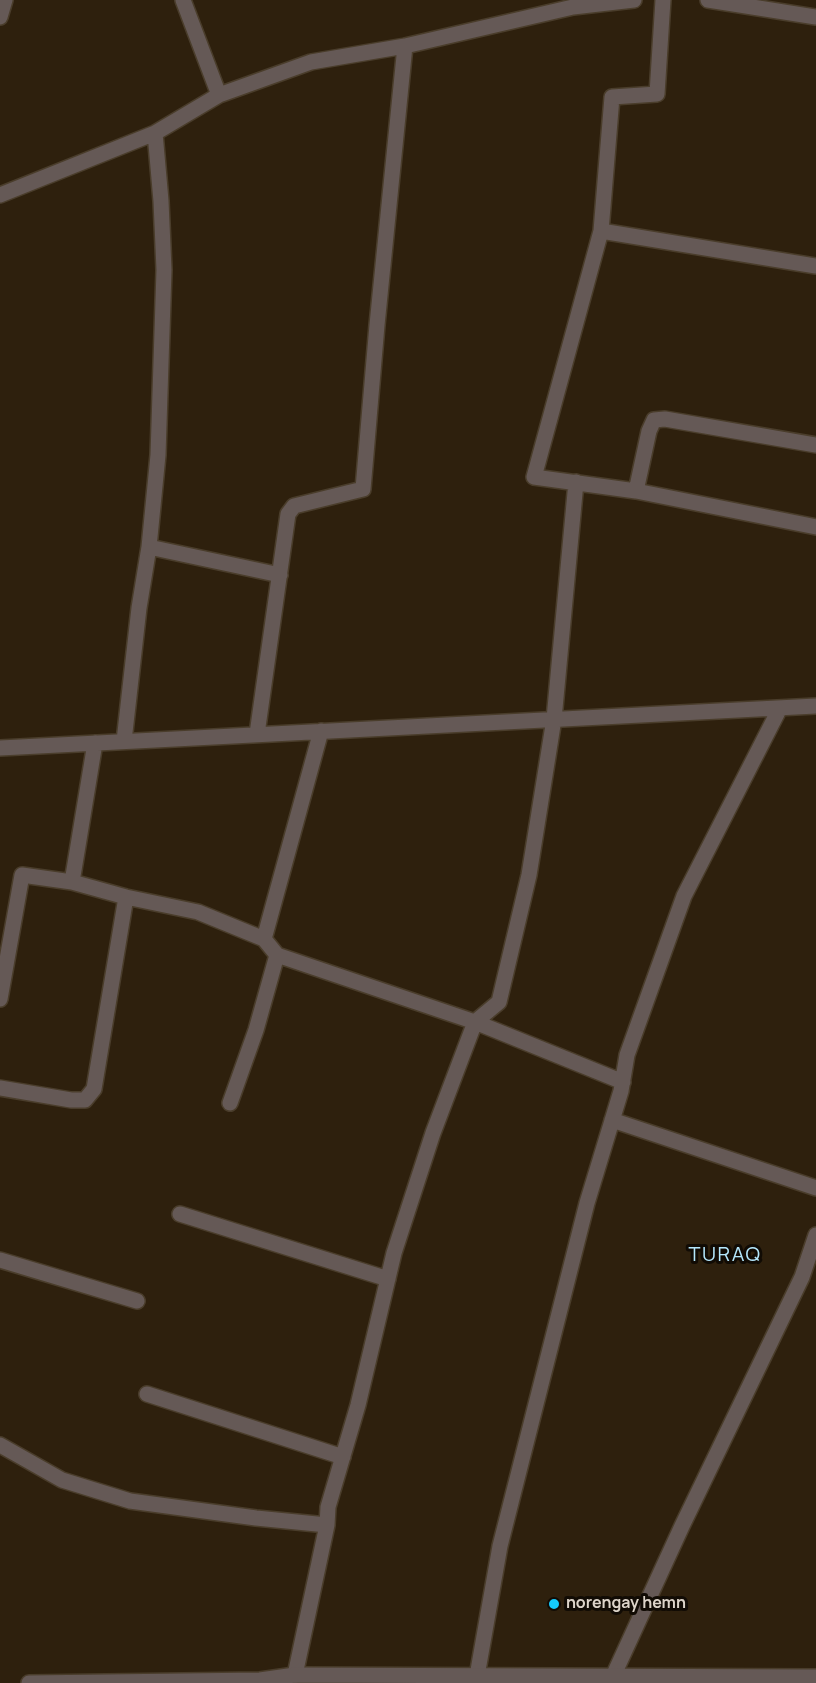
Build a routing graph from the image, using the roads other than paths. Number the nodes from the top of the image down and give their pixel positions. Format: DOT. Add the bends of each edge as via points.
graph roads {
  1 [pos="5,0"];
  2 [pos="183,0"];
  3 [pos="634,0"];
  4 [pos="663,0"];
  5 [pos="708,0"];
  6 [pos="0,17"];
  7 [pos="816,17"];
  8 [pos="405,46"];
  9 [pos="219,95"];
  10 [pos="155,133"];
  11 [pos="0,195"];
  12 [pos="602,231"];
  13 [pos="816,266"];
  14 [pos="816,445"];
  15 [pos="576,482"];
  16 [pos="636,491"];
  17 [pos="816,527"];
  18 [pos="148,547"];
  19 [pos="280,575"];
  20 [pos="816,706"];
  21 [pos="780,708"];
  22 [pos="554,719"];
  23 [pos="321,731"];
  24 [pos="257,734"];
  25 [pos="124,741"];
  26 [pos="95,743"];
  27 [pos="0,748"];
  28 [pos="72,882"];
  29 [pos="126,897"];
  30 [pos="264,939"];
  31 [pos="277,955"];
  32 [pos="0,999"];
  33 [pos="475,1022"];
  34 [pos="623,1082"];
  35 [pos="0,1088"];
  36 [pos="230,1103"];
  37 [pos="612,1120"];
  38 [pos="816,1188"];
  39 [pos="180,1214"];
  40 [pos="816,1235"];
  41 [pos="0,1260"];
  42 [pos="388,1279"];
  43 [pos="137,1301"];
  44 [pos="147,1394"];
  45 [pos="0,1445"];
  46 [pos="343,1457"];
  47 [pos="327,1525"];
  48 [pos="295,1675"];
  49 [pos="477,1676"];
  50 [pos="816,1677"];
  51 [pos="612,1680"];
  52 [pos="261,1681"];
  53 [pos="112,1682"];
  54 [pos="29,1683"];
  1 -- 6 [label="street"];
  2 -- 9 [label="street"];
  3 -- 8 [label="street" via="573,7"];
  4 -- 12 [label="street" via="657,94 612,97"];
  5 -- 7 [label="street"];
  8 -- 9 [label="street" via="311,62"];
  8 -- 19 [label="street" via="363,489 294,506 288,514"];
  9 -- 10 [label="street"];
  10 -- 11 [label="street"];
  10 -- 18 [label="street" via="164,270 158,454"];
  12 -- 13 [label="street"];
  12 -- 15 [label="street" via="534,477"];
  14 -- 16 [label="street" via="654,420"];
  15 -- 16 [label="street"];
  15 -- 22 [label="street"];
  16 -- 17 [label="street"];
  18 -- 19 [label="street"];
  18 -- 25 [label="street"];
  19 -- 24 [label="street"];
  20 -- 21 [label="street"];
  21 -- 22 [label="street"];
  21 -- 34 [label="street" via="684,896 627,1055"];
  22 -- 23 [label="street"];
  22 -- 33 [label="street" via="529,875 499,1002"];
  23 -- 24 [label="street"];
  23 -- 30 [label="street"];
  24 -- 25 [label="street"];
  25 -- 26 [label="street"];
  26 -- 27 [label="street"];
  26 -- 28 [label="street"];
  28 -- 29 [label="street"];
  28 -- 32 [label="street" via="21,874"];
  29 -- 30 [label="street" via="198,912"];
  29 -- 35 [label="street" via="94,1089 85,1100 71,1100"];
  30 -- 31 [label="street"];
  31 -- 33 [label="street"];
  31 -- 36 [label="street"];
  33 -- 34 [label="street"];
  33 -- 42 [label="street" via="433,1133"];
  34 -- 37 [label="street"];
  37 -- 38 [label="street"];
  37 -- 49 [label="street" via="587,1203 500,1546"];
  39 -- 42 [label="street"];
  40 -- 51 [label="street" via="802,1277"];
  41 -- 43 [label="street"];
  42 -- 46 [label="street"];
  44 -- 46 [label="street"];
  45 -- 47 [label="street" via="62,1480 130,1501"];
  46 -- 47 [label="street" via="328,1507"];
  47 -- 48 [label="street"];
  48 -- 49 [label="street"];
  48 -- 52 [label="street"];
  49 -- 51 [label="street"];
  50 -- 51 [label="street"];
  52 -- 53 [label="street"];
  53 -- 54 [label="street"];
}
